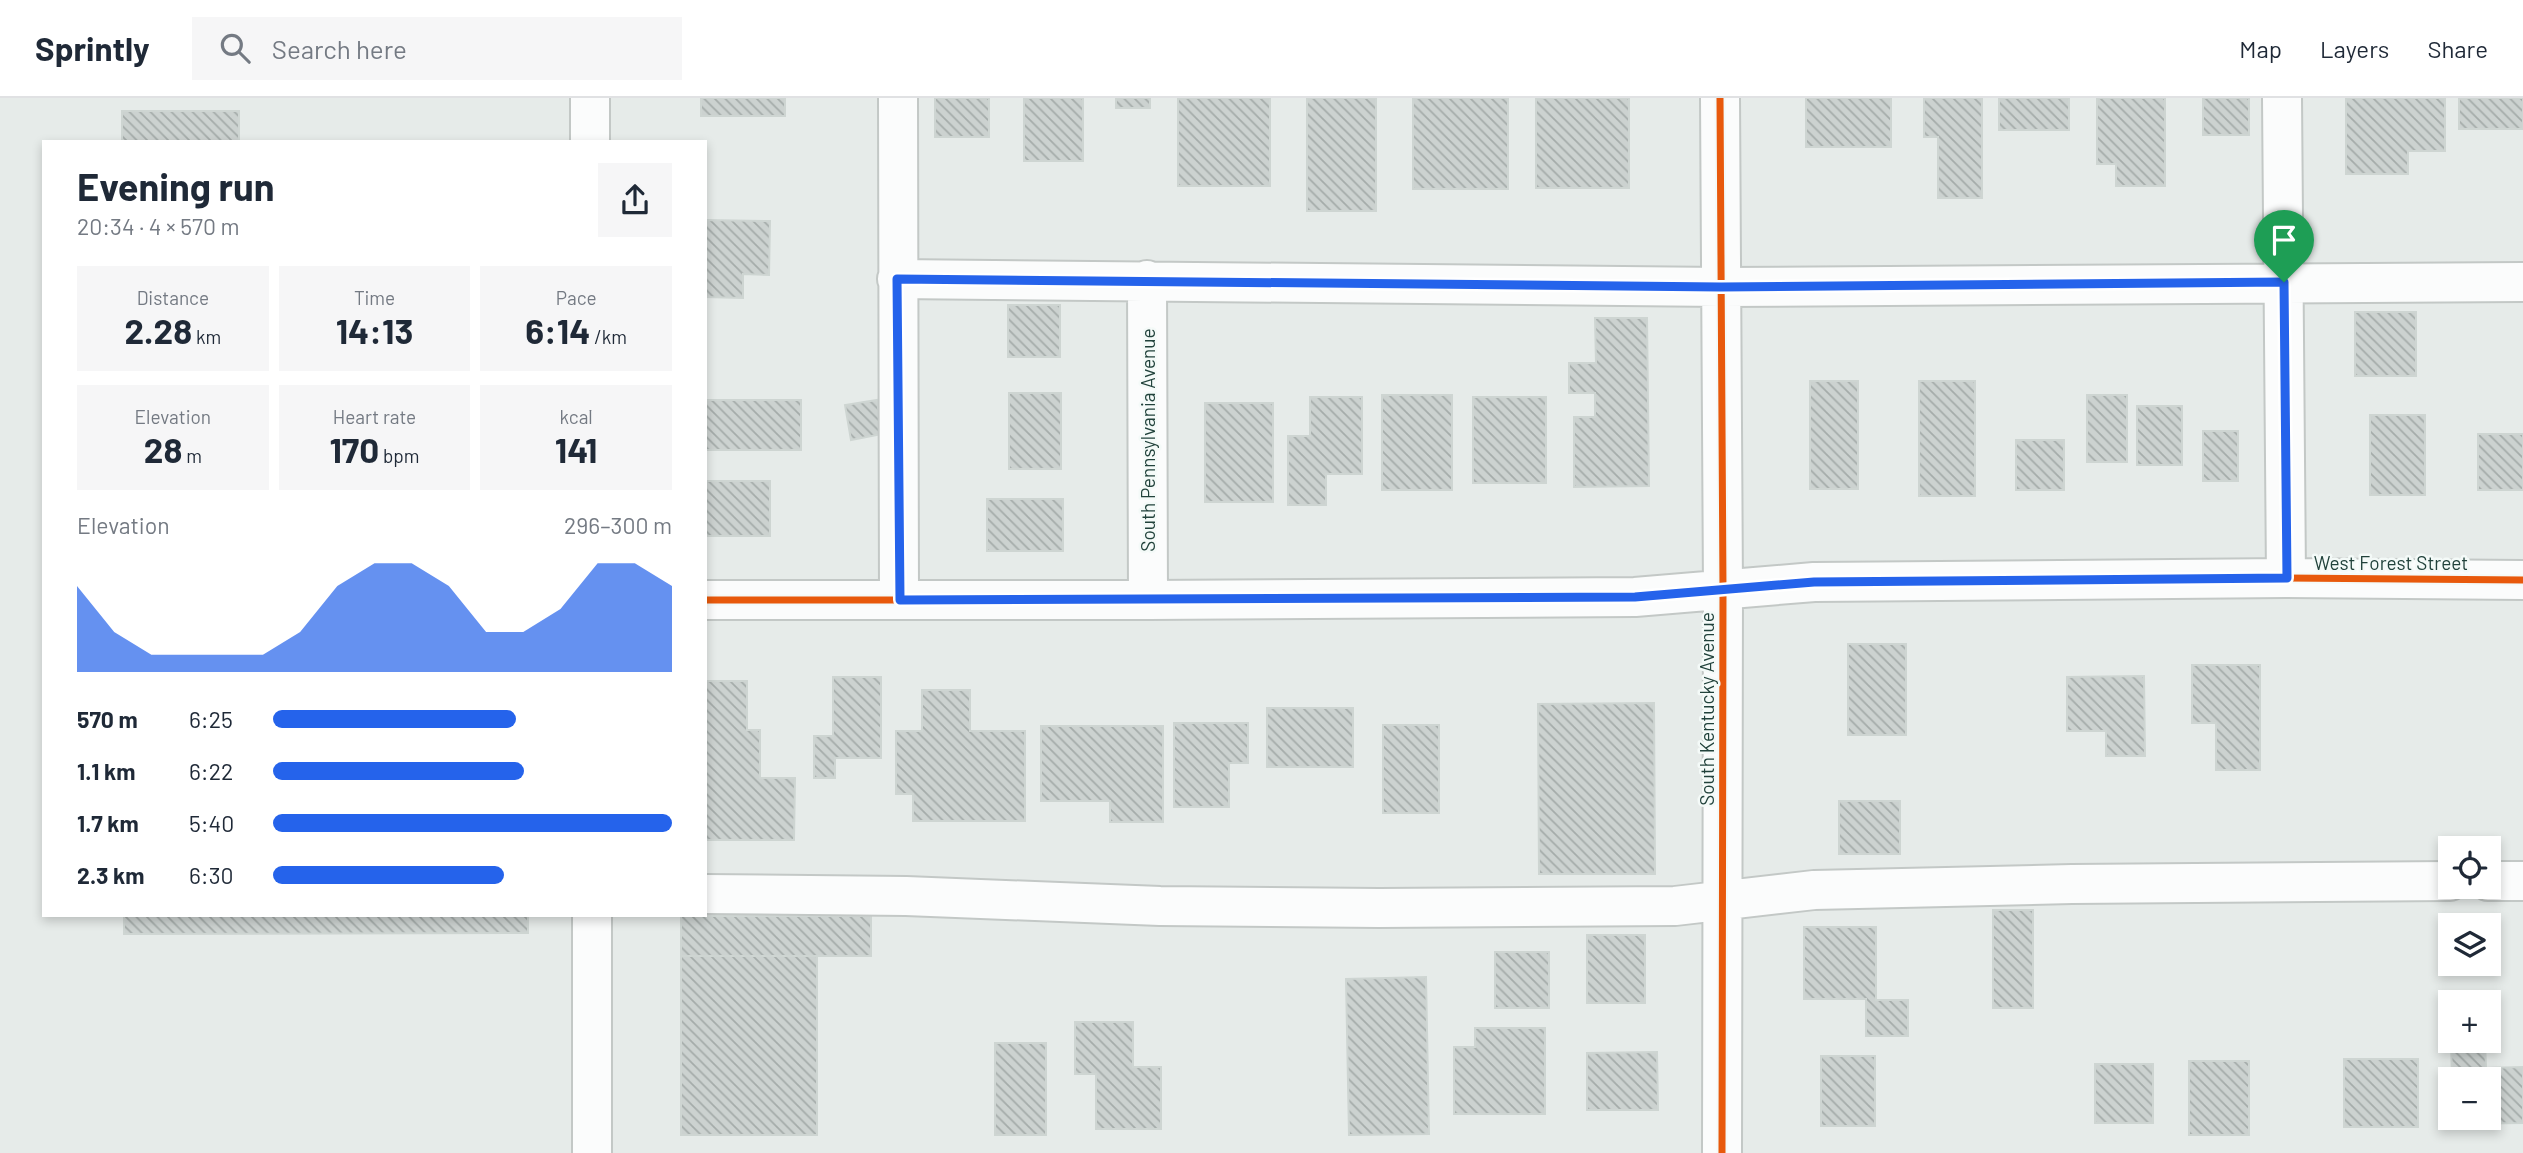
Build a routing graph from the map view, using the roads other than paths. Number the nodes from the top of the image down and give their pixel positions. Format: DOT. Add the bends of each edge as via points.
graph roads {
  1 [pos="590,98"];
  2 [pos="898,98"];
  3 [pos="1720,98"];
  4 [pos="2282,98"];
  5 [pos="590,140"];
  6 [pos="897,279"];
  7 [pos="1147,280"];
  8 [pos="2284,282"];
  9 [pos="2523,282"];
  10 [pos="1721,287"];
  11 [pos="2287,578"];
  12 [pos="2523,580"];
  13 [pos="1723,589"];
  14 [pos="707,600"];
  15 [pos="900,600"];
  16 [pos="1148,600"];
  17 [pos="2438,881"];
  18 [pos="2501,881"];
  19 [pos="2523,881"];
  20 [pos="707,894"];
  21 [pos="1723,902"];
  22 [pos="592,917"];
  23 [pos="592,1153"];
  24 [pos="1723,1153"];
  1 -- 5 [label="street"];
  2 -- 6 [label="street"];
  3 -- 10 [label="street, South Kentucky Avenue"];
  4 -- 8 [label="street"];
  6 -- 7 [label="street"];
  6 -- 15 [label="street"];
  7 -- 10 [label="street"];
  7 -- 16 [label="street, South Pennsylvania Avenue"];
  8 -- 9 [label="street"];
  8 -- 10 [label="street"];
  8 -- 11 [label="street"];
  10 -- 13 [label="street, South Kentucky Avenue"];
  11 -- 12 [label="street, West Forest Street"];
  11 -- 13 [label="street, West Forest Street" via="1814,582"];
  13 -- 16 [label="street, West Forest Street" via="1635,597"];
  13 -- 21 [label="street, South Kentucky Avenue"];
  14 -- 15 [label="street, West Forest Street"];
  15 -- 16 [label="street, West Forest Street"];
  17 -- 21 [label="street" via="1814,890"];
  18 -- 19 [label="street"];
  20 -- 21 [label="street" via="1380,908"];
  21 -- 24 [label="street, South Kentucky Avenue"];
  22 -- 23 [label="street"];
}
